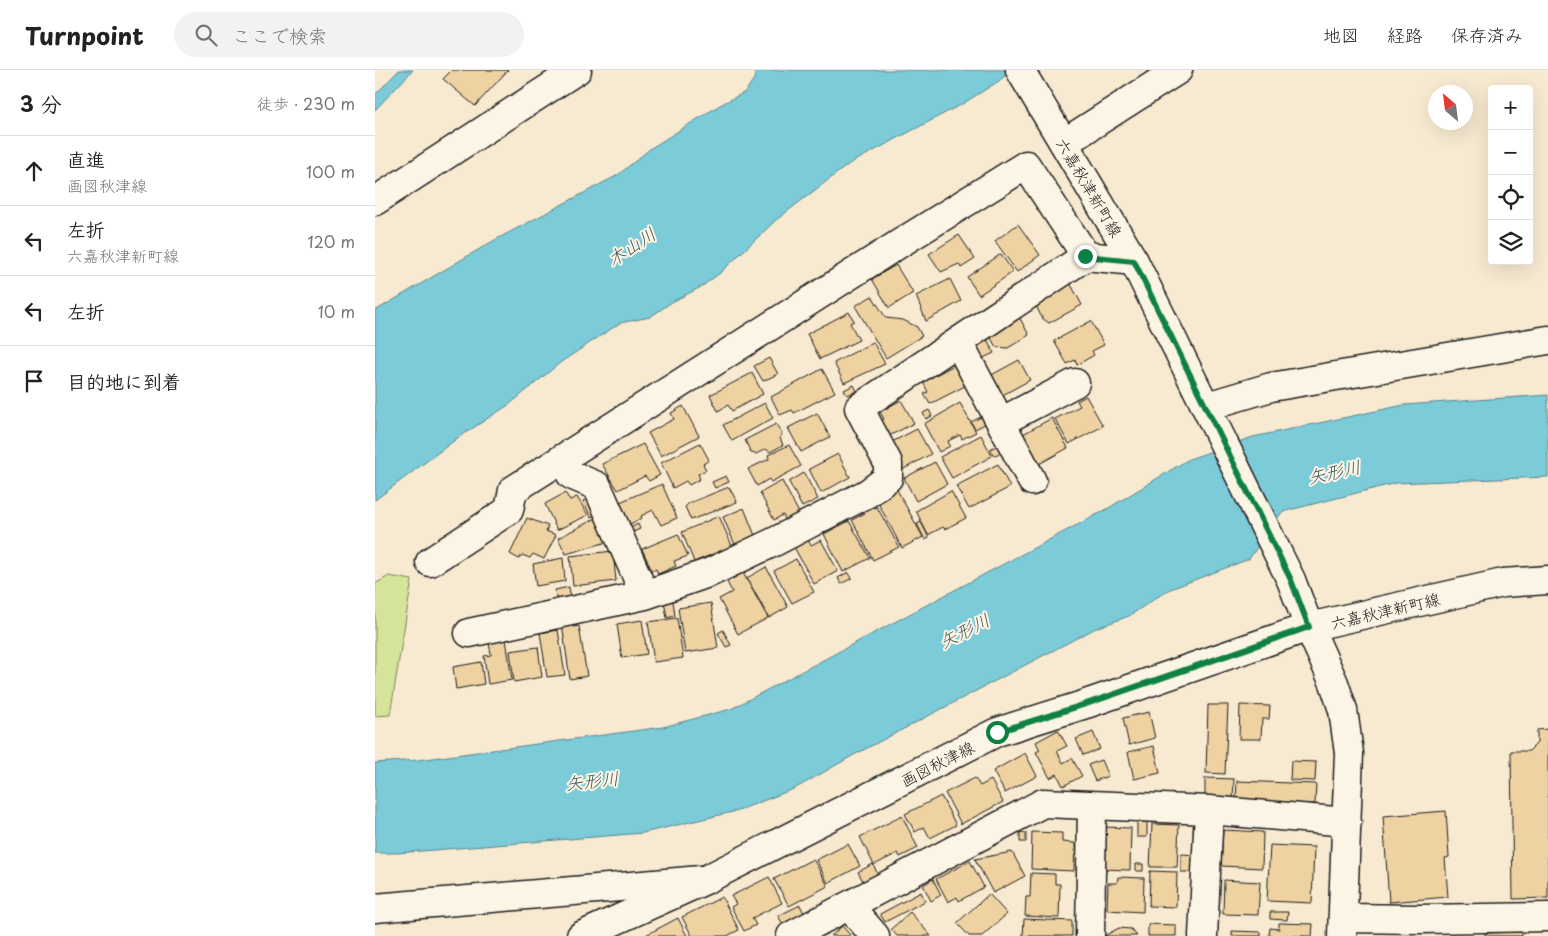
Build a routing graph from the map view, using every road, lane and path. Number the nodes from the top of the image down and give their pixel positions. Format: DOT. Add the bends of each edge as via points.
graph roads {
  1 [pos="577,70"];
  2 [pos="1021,70"];
  3 [pos="1179,70"];
  4 [pos="1064,143"];
  5 [pos="375,201"];
  6 [pos="1085,256"];
  7 [pos="1134,261"];
  8 [pos="1548,340"];
  9 [pos="958,342"];
  10 [pos="1075,383"];
  11 [pos="1207,406"];
  12 [pos="1001,422"];
  13 [pos="562,459"];
  14 [pos="1032,481"];
  15 [pos="430,562"];
  16 [pos="1548,580"];
  17 [pos="645,595"];
  18 [pos="1309,627"];
  19 [pos="469,633"];
  20 [pos="1092,806"];
  21 [pos="1209,810"];
  22 [pos="1347,822"];
  23 [pos="705,880"];
  24 [pos="849,906"];
  25 [pos="375,908"];
  26 [pos="1546,923"];
  27 [pos="1342,927"];
  28 [pos="1419,928"];
  29 [pos="581,936"];
  30 [pos="791,936"];
  31 [pos="875,936"];
  32 [pos="1090,936"];
  33 [pos="1203,936"];
  1 -- 5 [label="street"];
  2 -- 4 [label="street, 六嘉秋津新町線"];
  3 -- 4 [label="street"];
  4 -- 7 [label="street, 六嘉秋津新町線"];
  6 -- 7 [label="street"];
  6 -- 9 [label="street"];
  6 -- 13 [label="street" via="1026,165"];
  7 -- 11 [label="street, 六嘉秋津新町線"];
  8 -- 11 [label="street" via="1271,387"];
  9 -- 12 [label="street"];
  9 -- 17 [label="street" via="859,408 888,463 888,478 868,493 768,545 711,572"];
  10 -- 12 [label="street"];
  11 -- 18 [label="street, 六嘉秋津新町線" via="1291,580"];
  12 -- 14 [label="street"];
  13 -- 15 [label="street" via="513,490 509,510"];
  13 -- 17 [label="street" via="571,475 597,486"];
  16 -- 18 [label="street, 六嘉秋津新町線" via="1503,583"];
  17 -- 19 [label="street"];
  18 -- 22 [label="street" via="1343,710 1349,754"];
  18 -- 23 [label="street, 画図秋津線" via="997,732"];
  20 -- 21 [label="street"];
  20 -- 24 [label="street" via="1043,803"];
  20 -- 32 [label="street"];
  21 -- 22 [label="street"];
  21 -- 33 [label="street"];
  22 -- 27 [label="street"];
  23 -- 25 [label="street"];
  23 -- 29 [label="street, 画図秋津線"];
  24 -- 30 [label="street"];
  24 -- 31 [label="street"];
  26 -- 28 [label="street"];
  27 -- 28 [label="street"];
}
